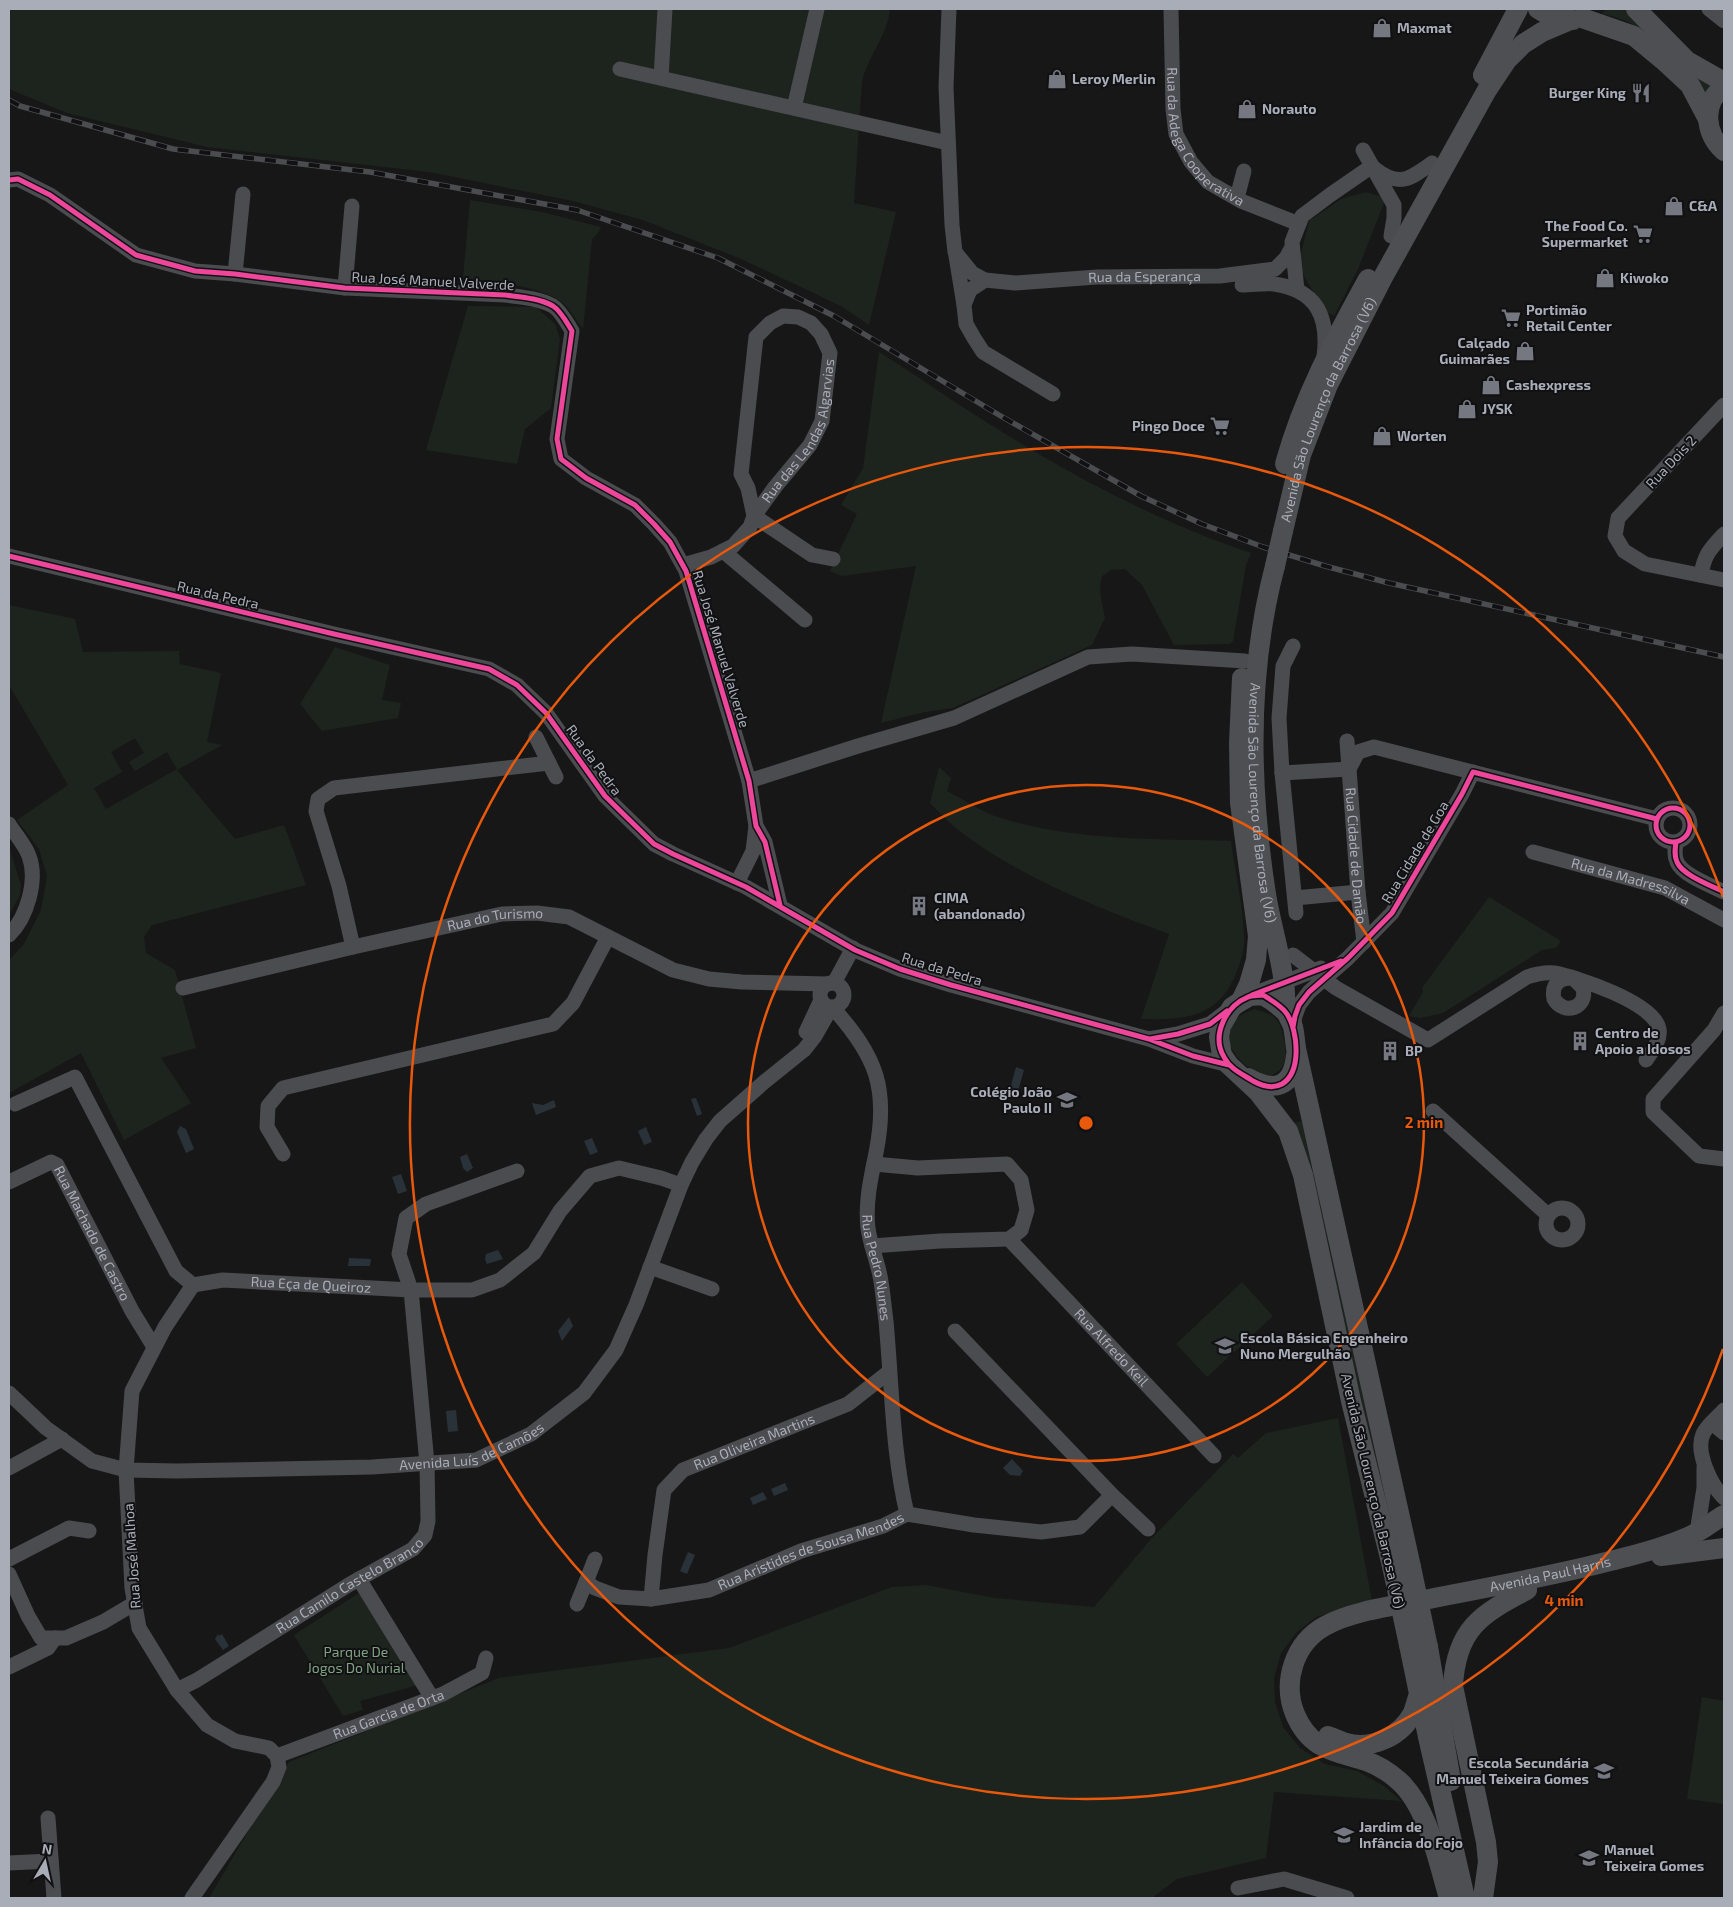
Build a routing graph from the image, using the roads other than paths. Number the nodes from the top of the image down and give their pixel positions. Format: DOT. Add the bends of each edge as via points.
graph roads {
  1 [pos="665,9"];
  2 [pos="817,9"];
  3 [pos="949,9"];
  4 [pos="1171,9"];
  5 [pos="1518,9"];
  6 [pos="1538,9"];
  7 [pos="1636,9"];
  8 [pos="1709,9"];
  9 [pos="1582,16"];
  10 [pos="1724,20"];
  11 [pos="620,69"];
  12 [pos="661,78"];
  13 [pos="1724,82"];
  14 [pos="1724,87"];
  15 [pos="794,108"];
  16 [pos="1708,119"];
  17 [pos="948,143"];
  18 [pos="1363,150"];
  19 [pos="1724,151"];
  20 [pos="1432,163"];
  21 [pos="1372,166"];
  22 [pos="1244,171"];
  23 [pos="9,180"];
  24 [pos="243,194"];
  25 [pos="1237,198"];
  26 [pos="352,206"];
  27 [pos="1299,224"];
  28 [pos="1391,236"];
  29 [pos="1292,247"];
  30 [pos="955,252"];
  31 [pos="235,274"];
  32 [pos="985,280"];
  33 [pos="1242,285"];
  34 [pos="344,288"];
  35 [pos="1297,290"];
  36 [pos="964,307"];
  37 [pos="1323,364"];
  38 [pos="1053,394"];
  39 [pos="1724,405"];
  40 [pos="754,516"];
  41 [pos="1276,531"];
  42 [pos="1724,534"];
  43 [pos="723,551"];
  44 [pos="9,556"];
  45 [pos="833,559"];
  46 [pos="1269,563"];
  47 [pos="683,564"];
  48 [pos="1701,575"];
  49 [pos="1724,580"];
  50 [pos="805,620"];
  51 [pos="1293,646"];
  52 [pos="1245,661"];
  53 [pos="536,737"];
  54 [pos="1347,741"];
  55 [pos="549,763"];
  56 [pos="1349,769"];
  57 [pos="1473,772"];
  58 [pos="1282,773"];
  59 [pos="556,777"];
  60 [pos="749,781"];
  61 [pos="1657,819"];
  62 [pos="9,824"];
  63 [pos="756,826"];
  64 [pos="1676,842"];
  65 [pos="1533,852"];
  66 [pos="738,883"];
  67 [pos="1358,892"];
  68 [pos="1724,892"];
  69 [pos="1294,898"];
  70 [pos="780,905"];
  71 [pos="1296,913"];
  72 [pos="1724,920"];
  73 [pos="9,935"];
  74 [pos="1273,935"];
  75 [pos="608,937"];
  76 [pos="1364,942"];
  77 [pos="353,947"];
  78 [pos="853,948"];
  79 [pos="1293,955"];
  80 [pos="1348,958"];
  81 [pos="1319,975"];
  82 [pos="1284,982"];
  83 [pos="800,983"];
  84 [pos="831,984"];
  85 [pos="183,988"];
  86 [pos="1241,1001"];
  87 [pos="830,1003"];
  88 [pos="1724,1013"];
  89 [pos="1290,1020"];
  90 [pos="1149,1039"];
  91 [pos="1296,1053"];
  92 [pos="1646,1060"];
  93 [pos="1233,1068"];
  94 [pos="15,1104"];
  95 [pos="1433,1111"];
  96 [pos="283,1154"];
  97 [pos="1724,1159"];
  98 [pos="874,1164"];
  99 [pos="517,1171"];
  100 [pos="9,1182"];
  101 [pos="681,1185"];
  102 [pos="1548,1215"];
  103 [pos="1009,1239"];
  104 [pos="872,1246"];
  105 [pos="650,1267"];
  106 [pos="193,1284"];
  107 [pos="712,1289"];
  108 [pos="411,1290"];
  109 [pos="955,1331"];
  110 [pos="154,1347"];
  111 [pos="889,1372"];
  112 [pos="9,1393"];
  113 [pos="1724,1410"];
  114 [pos="1712,1423"];
  115 [pos="1724,1433"];
  116 [pos="62,1439"];
  117 [pos="1214,1456"];
  118 [pos="426,1464"];
  119 [pos="1704,1466"];
  120 [pos="9,1468"];
  121 [pos="126,1470"];
  122 [pos="1112,1495"];
  123 [pos="1724,1498"];
  124 [pos="906,1514"];
  125 [pos="1724,1515"];
  126 [pos="1148,1529"];
  127 [pos="88,1531"];
  128 [pos="1697,1532"];
  129 [pos="1724,1548"];
  130 [pos="595,1559"];
  131 [pos="9,1560"];
  132 [pos="1401,1567"];
  133 [pos="9,1574"];
  134 [pos="359,1579"];
  135 [pos="586,1582"];
  136 [pos="1527,1590"];
  137 [pos="651,1599"];
  138 [pos="135,1603"];
  139 [pos="576,1604"];
  140 [pos="56,1638"];
  141 [pos="1418,1646"];
  142 [pos="486,1658"];
  143 [pos="9,1667"];
  144 [pos="177,1690"];
  145 [pos="1419,1694"];
  146 [pos="432,1698"];
  147 [pos="277,1756"];
  148 [pos="48,1818"];
  149 [pos="51,1861"];
  150 [pos="9,1863"];
  151 [pos="1238,1888"];
  152 [pos="54,1898"];
  153 [pos="192,1898"];
  154 [pos="1347,1898"];
  155 [pos="1449,1898"];
  156 [pos="1465,1898"];
  157 [pos="1476,1898"];
  158 [pos="1483,1898"];
  1 -- 12 [label="street"];
  2 -- 15 [label="street"];
  3 -- 17 [label="street"];
  4 -- 25 [label="street, Rua da Adega Cooperativa" via="1172,109 1176,134 1191,162 1208,182"];
  5 -- 20 [label="main road, Avenida São Lourenço da Barrosa (V6)" via="1503,41"];
  6 -- 9 [label="main road" via="1553,18"];
  7 -- 13 [label="main road" via="1686,62"];
  8 -- 10 [label="street"];
  9 -- 16 [label="main road" via="1634,36 1690,85"];
  9 -- 41 [label="main road, Avenida São Lourenço da Barrosa (V6)" via="1542,32 1524,44 1507,60 1487,90 1382,279 1328,385"];
  11 -- 12 [label="street"];
  12 -- 15 [label="street"];
  14 -- 16 [label="main road" via="1713,99"];
  15 -- 17 [label="street"];
  16 -- 19 [label="main road" via="1712,136"];
  17 -- 30 [label="street"];
  18 -- 21 [label="street"];
  20 -- 21 [label="street" via="1402,180 1390,178"];
  20 -- 28 [label="main road, Avenida São Lourenço da Barrosa (V6)"];
  21 -- 27 [label="street" via="1302,216"];
  21 -- 28 [label="street" via="1394,206"];
  22 -- 25 [label="street"];
  23 -- 31 [label="street, Rua José Manuel Valverde" via="18,179 50,195 136,255 195,271"];
  24 -- 31 [label="street"];
  25 -- 27 [label="street, Rua da Adega Cooperativa"];
  26 -- 34 [label="street"];
  27 -- 29 [label="street"];
  28 -- 37 [label="main road, Avenida São Lourenço da Barrosa (V6)"];
  29 -- 32 [label="street, Rua da Esperança" via="1275,269 1220,276 1097,277 1014,283"];
  29 -- 35 [label="street"];
  30 -- 32 [label="street" via="972,273"];
  30 -- 36 [label="street"];
  31 -- 34 [label="street, Rua José Manuel Valverde"];
  32 -- 36 [label="street" via="970,290"];
  33 -- 35 [label="street" via="1273,284"];
  34 -- 47 [label="street, Rua José Manuel Valverde" via="505,295 530,298 553,306 572,331 558,439 560,459 586,478 635,505 670,542"];
  35 -- 37 [label="street" via="1317,307 1325,324"];
  36 -- 38 [label="street" via="966,324 983,352"];
  37 -- 41 [label="main road, Avenida São Lourenço da Barrosa (V6)" via="1293,432 1284,466"];
  39 -- 48 [label="street, Rua Dois 2" via="1618,518 1615,536 1624,552 1645,564"];
  40 -- 40 [label="street, Rua das Lendas Algarvias" via="810,445 822,421 830,353 822,334 798,316 783,316 756,337 741,474 748,488"];
  40 -- 43 [label="street, Rua das Lendas Algarvias" via="750,527"];
  40 -- 45 [label="street" via="812,555"];
  41 -- 46 [label="main road, Avenida São Lourenço da Barrosa (V6), bridge"];
  42 -- 48 [label="street" via="1708,551"];
  43 -- 47 [label="street, Rua das Lendas Algarvias"];
  43 -- 50 [label="street"];
  44 -- 66 [label="street, Rua da Pedra" via="489,669 517,685 546,713 605,796 648,838 673,854"];
  46 -- 52 [label="main road, Avenida São Lourenço da Barrosa (V6)" via="1248,629"];
  46 -- 74 [label="main road, Avenida São Lourenço da Barrosa (V6)" via="1253,743 1256,809"];
  47 -- 60 [label="street, Rua José Manuel Valverde"];
  48 -- 49 [label="street"];
  51 -- 58 [label="street" via="1283,666 1279,718"];
  52 -- 60 [label="street" via="1132,654 1088,657 954,718"];
  52 -- 86 [label="main road, Avenida São Lourenço da Barrosa (V6)" via="1239,743 1240,804 1258,936 1256,960"];
  53 -- 55 [label="street"];
  54 -- 56 [label="street, Rua Cidade de Damão"];
  55 -- 59 [label="street"];
  55 -- 77 [label="street" via="334,788 318,799 316,811 339,886"];
  56 -- 57 [label="street" via="1358,752 1374,747"];
  56 -- 58 [label="street, Rua Cidade de Damão"];
  56 -- 67 [label="street, Rua Cidade de Damão"];
  57 -- 61 [label="street"];
  57 -- 76 [label="street, Rua Cidade de Goa" via="1392,913"];
  58 -- 69 [label="street"];
  60 -- 63 [label="street, Rua José Manuel Valverde"];
  61 -- 64 [label="street" via="1659,836 1665,841"];
  61 -- 64 [label="street" via="1663,810 1670,808 1687,814 1689,832"];
  62 -- 73 [label="street" via="29,856 31,892 25,911"];
  63 -- 66 [label="street" via="753,851"];
  63 -- 70 [label="street" via="764,842"];
  64 -- 68 [label="street" via="1674,855 1677,864 1685,872"];
  65 -- 72 [label="street, Rua da Madressilva" via="1665,888"];
  66 -- 70 [label="street, Rua da Pedra"];
  67 -- 69 [label="street"];
  67 -- 76 [label="street, Rua Cidade de Damão"];
  69 -- 71 [label="street"];
  70 -- 78 [label="street, Rua da Pedra"];
  74 -- 79 [label="street"];
  74 -- 82 [label="main road, Avenida São Lourenço da Barrosa (V6)"];
  75 -- 77 [label="street, Rua do Turismo" via="570,917 537,913 502,914"];
  75 -- 83 [label="street, Rua do Turismo" via="673,970 709,979"];
  75 -- 96 [label="street" via="573,1003 553,1024 283,1088 268,1106 267,1127"];
  76 -- 80 [label="street, Rua Cidade de Goa"];
  77 -- 85 [label="street, Rua do Turismo"];
  78 -- 84 [label="street, Avenida Luís de Camões"];
  78 -- 90 [label="street, Rua da Pedra" via="900,969 951,985"];
  79 -- 80 [label="street" via="1310,960"];
  79 -- 81 [label="street"];
  80 -- 81 [label="street"];
  81 -- 82 [label="street"];
  81 -- 89 [label="street"];
  81 -- 92 [label="street" via="1428,1040 1527,977 1554,973 1600,986 1651,1015 1659,1029 1659,1038"];
  82 -- 86 [label="street"];
  82 -- 89 [label="main road, Avenida São Lourenço da Barrosa (V6)"];
  83 -- 84 [label="street, Rua do Turismo"];
  83 -- 87 [label="street"];
  84 -- 87 [label="street, Avenida Luís de Camões" via="822,988"];
  84 -- 87 [label="street" via="843,989"];
  86 -- 89 [label="main road" via="1263,996 1274,1002"];
  86 -- 90 [label="street" via="1210,1024"];
  86 -- 93 [label="main road, Avenida São Lourenço da Barrosa (V6)" via="1221,1026 1219,1037 1222,1055"];
  87 -- 98 [label="street, Rua Pedro Nunes" via="872,1060 880,1088 881,1112"];
  87 -- 101 [label="street, Avenida Luís de Camões" via="815,1036 804,1050 720,1121 706,1139"];
  88 -- 97 [label="street" via="1714,1030 1653,1099 1653,1112 1698,1156"];
  89 -- 91 [label="main road, Avenida São Lourenço da Barrosa (V6)"];
  90 -- 93 [label="street, Rua da Pedra"];
  91 -- 93 [label="main road, Avenida São Lourenço da Barrosa (V6)" via="1295,1068 1290,1078 1276,1086 1256,1083"];
  91 -- 132 [label="main road, Avenida São Lourenço da Barrosa (V6)"];
  93 -- 132 [label="main road, Avenida São Lourenço da Barrosa (V6)" via="1258,1092 1288,1131 1303,1175 1351,1401"];
  94 -- 106 [label="street" via="75,1077 176,1271"];
  95 -- 102 [label="street"];
  98 -- 103 [label="street" via="918,1168 1007,1164 1021,1180 1028,1210 1021,1230"];
  98 -- 104 [label="street, Rua Pedro Nunes" via="868,1220"];
  99 -- 108 [label="street, Rua Camilo Castelo Branco" via="426,1204 406,1218 399,1254"];
  100 -- 110 [label="street, Rua Machado de Castro" via="51,1162 57,1165"];
  101 -- 105 [label="street, Avenida Luís de Camões"];
  101 -- 108 [label="street, Rua Eça de Queiroz" via="619,1168 590,1176 560,1212 534,1253 500,1280 472,1290"];
  103 -- 104 [label="street"];
  103 -- 117 [label="street, Rua Alfredo Keil"];
  104 -- 111 [label="street, Rua Pedro Nunes" via="880,1277"];
  105 -- 107 [label="street"];
  105 -- 118 [label="street, Avenida Luís de Camões" via="616,1350 584,1393 531,1434 476,1460"];
  106 -- 108 [label="street, Rua Eça de Queiroz" via="223,1280"];
  106 -- 110 [label="street, Rua José Malhoa"];
  108 -- 118 [label="street, Rua Camilo Castelo Branco"];
  109 -- 122 [label="street"];
  110 -- 121 [label="street, Rua José Malhoa" via="132,1391"];
  111 -- 124 [label="street, Rua Pedro Nunes" via="896,1457"];
  111 -- 137 [label="street, Rua Oliveira Martins" via="848,1404 683,1470 664,1490"];
  112 -- 116 [label="street, Avenida Luís de Camões"];
  113 -- 114 [label="street"];
  114 -- 115 [label="street"];
  114 -- 119 [label="street" via="1702,1439"];
  116 -- 120 [label="street"];
  116 -- 121 [label="street, Avenida Luís de Camões" via="92,1461"];
  118 -- 121 [label="street, Avenida Luís de Camões"];
  118 -- 134 [label="street, Rua Camilo Castelo Branco" via="428,1521 425,1535 413,1549"];
  119 -- 123 [label="street"];
  119 -- 128 [label="street"];
  121 -- 138 [label="street, Rua José Malhoa"];
  122 -- 124 [label="street, Rua Aristides de Sousa Mendes" via="1080,1527 1041,1532"];
  122 -- 126 [label="street"];
  124 -- 137 [label="street, Rua Aristides de Sousa Mendes" via="884,1526 801,1551 709,1590"];
  125 -- 128 [label="main road, Avenida Paul Harris"];
  127 -- 131 [label="street" via="69,1528"];
  128 -- 155 [label="main road, Avenida Paul Harris" via="1654,1549 1578,1569 1368,1611 1334,1621 1304,1643 1290,1678 1294,1713 1301,1726 1322,1747 1386,1771 1412,1794 1426,1822"];
  129 -- 136 [label="main road, Avenida Paul Harris" via="1665,1555"];
  130 -- 135 [label="street"];
  132 -- 141 [label="main road, Avenida São Lourenço da Barrosa (V6), bridge"];
  133 -- 140 [label="street" via="40,1638"];
  134 -- 144 [label="street, Rua Camilo Castelo Branco"];
  134 -- 146 [label="street"];
  135 -- 137 [label="street, Rua Aristides de Sousa Mendes" via="619,1597"];
  135 -- 139 [label="street"];
  136 -- 145 [label="main road" via="1400,1615 1343,1630 1325,1639 1314,1650 1307,1663 1302,1692 1312,1721 1328,1736 1348,1744 1378,1742 1392,1736 1413,1712"];
  136 -- 158 [label="main road" via="1479,1619 1459,1650 1454,1666 1453,1686 1486,1842 1488,1862"];
  138 -- 140 [label="street" via="103,1622 66,1638"];
  138 -- 144 [label="street, Rua José Malhoa" via="139,1628"];
  140 -- 143 [label="street" via="48,1648"];
  141 -- 145 [label="main road, Avenida São Lourenço da Barrosa (V6)"];
  141 -- 157 [label="main road, Avenida São Lourenço da Barrosa (V6)"];
  142 -- 146 [label="street, Rua Garcia de Orta" via="482,1673"];
  144 -- 147 [label="street, Rua José Malhoa" via="207,1725 235,1741 269,1748"];
  145 -- 156 [label="main road, Avenida São Lourenço da Barrosa (V6)"];
  146 -- 147 [label="street, Rua Garcia de Orta"];
  147 -- 153 [label="street" via="279,1767 273,1782"];
  148 -- 149 [label="street"];
  149 -- 150 [label="street"];
  149 -- 152 [label="street"];
  151 -- 154 [label="street" via="1284,1879"];
}
